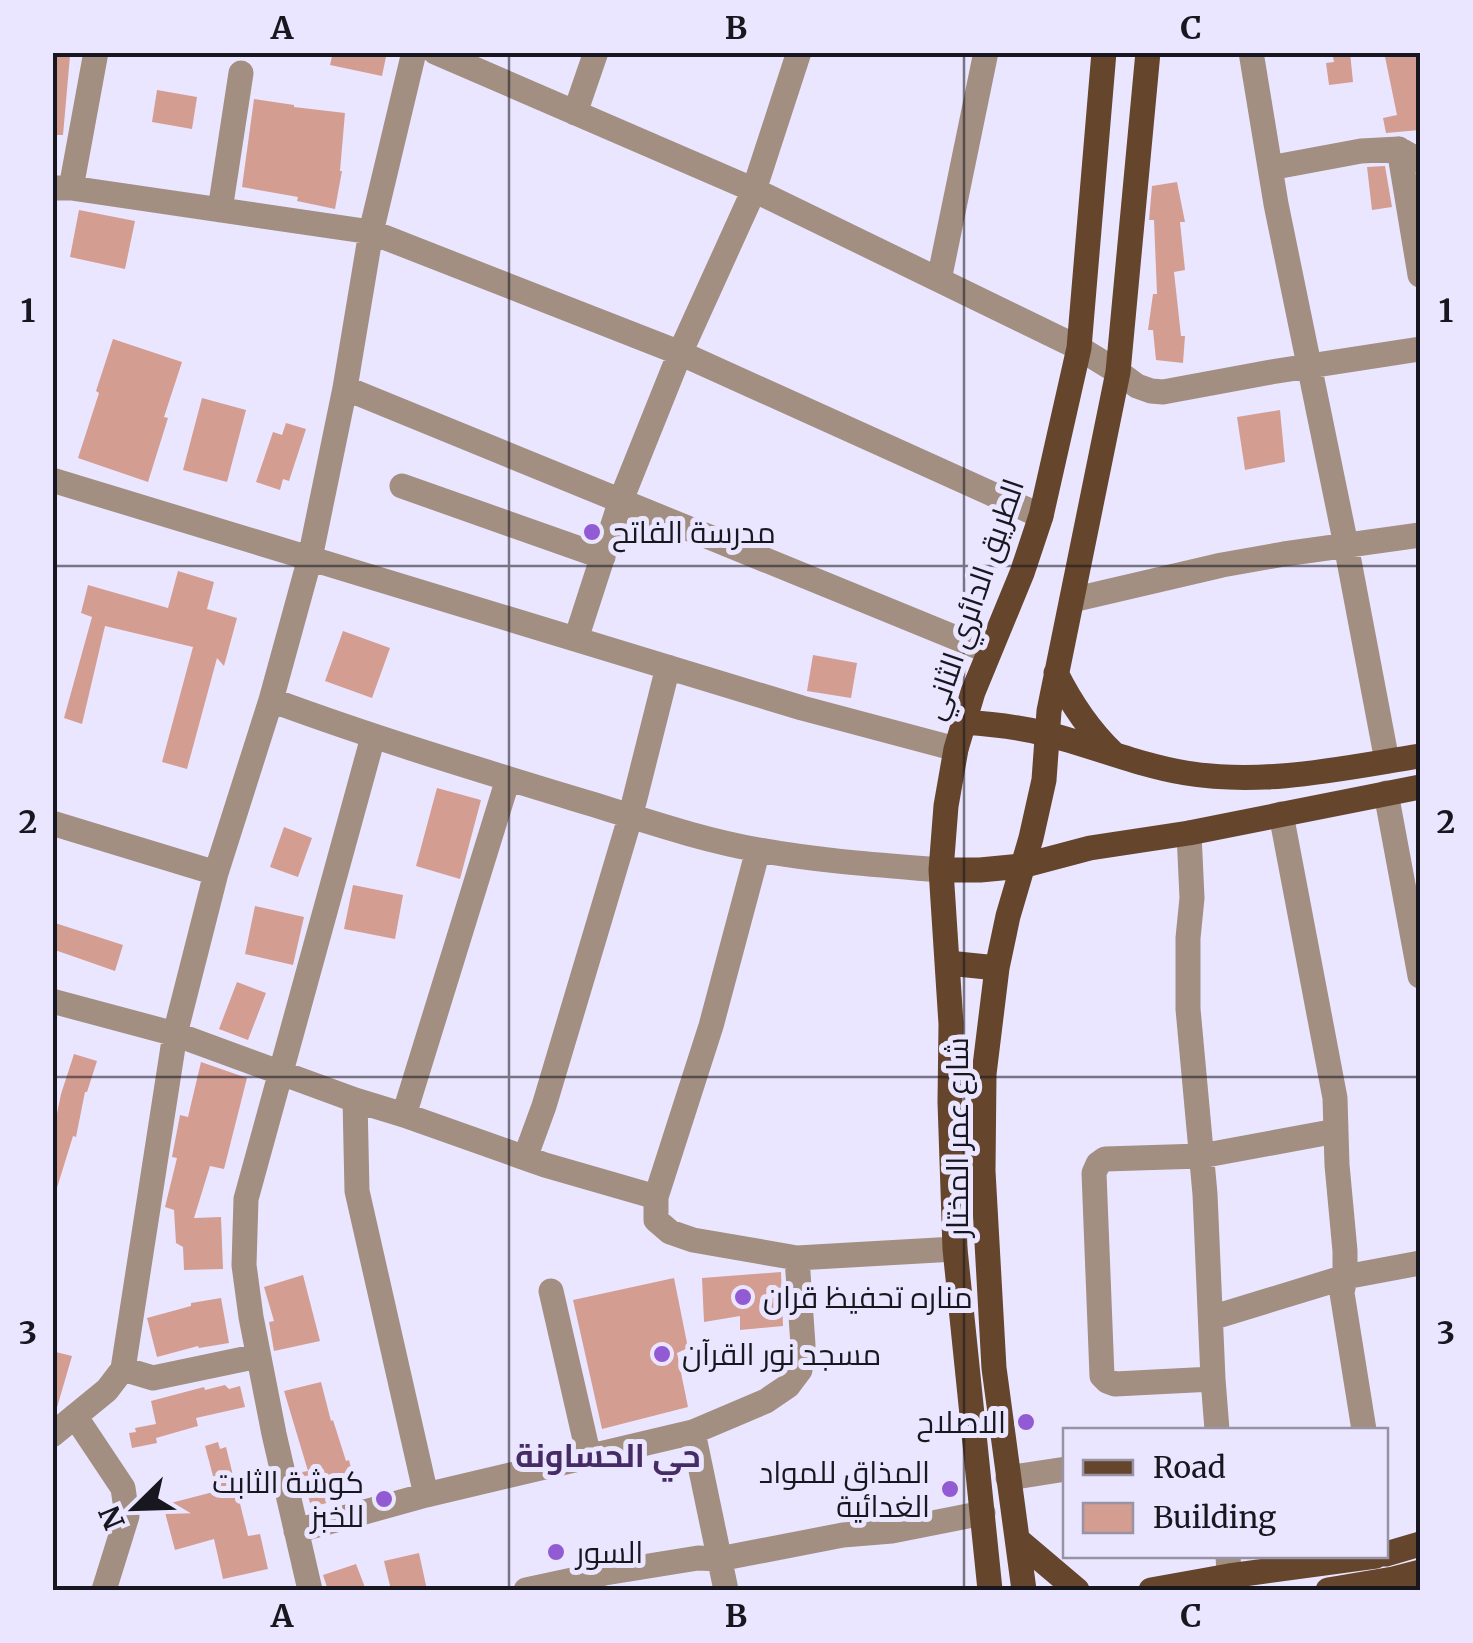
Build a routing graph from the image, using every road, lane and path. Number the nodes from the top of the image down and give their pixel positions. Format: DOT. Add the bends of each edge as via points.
graph roads {
  1 [pos="96,52"];
  2 [pos="414,52"];
  3 [pos="435,52"];
  4 [pos="596,52"];
  5 [pos="798,52"];
  6 [pos="986,52"];
  7 [pos="1104,52"];
  8 [pos="1148,52"];
  9 [pos="1251,52"];
  10 [pos="241,74"];
  11 [pos="575,113"];
  12 [pos="1410,155"];
  13 [pos="1270,168"];
  14 [pos="62,188"];
  15 [pos="754,190"];
  16 [pos="220,210"];
  17 [pos="371,232"];
  18 [pos="1420,275"];
  19 [pos="939,280"];
  20 [pos="1079,348"];
  21 [pos="1420,349"];
  22 [pos="680,354"];
  23 [pos="1309,366"];
  24 [pos="1118,372"];
  25 [pos="345,388"];
  26 [pos="52,480"];
  27 [pos="402,486"];
  28 [pos="622,500"];
  29 [pos="1040,516"];
  30 [pos="1420,536"];
  31 [pos="1346,545"];
  32 [pos="603,557"];
  33 [pos="310,558"];
  34 [pos="1072,600"];
  35 [pos="576,639"];
  36 [pos="988,651"];
  37 [pos="668,667"];
  38 [pos="1056,672"];
  39 [pos="270,700"];
  40 [pos="964,722"];
  41 [pos="1048,734"];
  42 [pos="372,737"];
  43 [pos="956,750"];
  44 [pos="1117,756"];
  45 [pos="1420,756"];
  46 [pos="1387,761"];
  47 [pos="508,779"];
  48 [pos="1420,787"];
  49 [pos="1386,793"];
  50 [pos="1281,814"];
  51 [pos="630,818"];
  52 [pos="52,823"];
  53 [pos="1189,832"];
  54 [pos="758,850"];
  55 [pos="1022,866"];
  56 [pos="940,870"];
  57 [pos="216,873"];
  58 [pos="1415,927"];
  59 [pos="948,963"];
  60 [pos="997,968"];
  61 [pos="1420,976"];
  62 [pos="52,1001"];
  63 [pos="175,1034"];
  64 [pos="281,1071"];
  65 [pos="355,1100"];
  66 [pos="404,1115"];
  67 [pos="1336,1131"];
  68 [pos="1201,1156"];
  69 [pos="525,1158"];
  70 [pos="656,1196"];
  71 [pos="955,1249"];
  72 [pos="797,1258"];
  73 [pos="1420,1263"];
  74 [pos="1344,1277"];
  75 [pos="551,1291"];
  76 [pos="1210,1318"];
  77 [pos="258,1356"];
  78 [pos="123,1370"];
  79 [pos="1212,1379"];
  80 [pos="75,1416"];
  81 [pos="1217,1428"];
  82 [pos="1364,1428"];
  83 [pos="693,1432"];
  84 [pos="52,1435"];
  85 [pos="589,1457"];
  86 [pos="1063,1469"];
  87 [pos="1008,1478"];
  88 [pos="426,1496"];
  89 [pos="983,1513"];
  90 [pos="296,1531"];
  91 [pos="1018,1540"];
  92 [pos="1420,1544"];
  93 [pos="719,1560"];
  94 [pos="1387,1563"];
  95 [pos="1420,1572"];
  96 [pos="1229,1574"];
  97 [pos="104,1590"];
  98 [pos="310,1590"];
  99 [pos="526,1590"];
  100 [pos="726,1590"];
  101 [pos="990,1590"];
  102 [pos="1024,1590"];
  103 [pos="1077,1590"];
  104 [pos="1152,1590"];
  105 [pos="1328,1590"];
  1 -- 14 [label="street"];
  2 -- 17 [label="street"];
  3 -- 11 [label="street"];
  4 -- 11 [label="street"];
  5 -- 15 [label="street"];
  6 -- 19 [label="street"];
  7 -- 20 [label="main road, الطريق الدائري الثاني"];
  8 -- 24 [label="main road"];
  9 -- 13 [label="street"];
  10 -- 16 [label="street"];
  11 -- 15 [label="street"];
  12 -- 13 [label="street" via="1361,152"];
  12 -- 18 [label="street"];
  13 -- 23 [label="street"];
  14 -- 16 [label="street"];
  15 -- 19 [label="street"];
  15 -- 22 [label="street"];
  16 -- 17 [label="street"];
  17 -- 22 [label="street"];
  17 -- 25 [label="street"];
  19 -- 20 [label="street"];
  20 -- 24 [label="street"];
  20 -- 29 [label="main road, الطريق الدائري الثاني"];
  21 -- 23 [label="street"];
  22 -- 28 [label="street"];
  22 -- 29 [label="street"];
  23 -- 24 [label="street" via="1162,392 1136,386"];
  23 -- 31 [label="street"];
  24 -- 34 [label="main road"];
  25 -- 28 [label="street"];
  25 -- 33 [label="street"];
  26 -- 33 [label="street"];
  27 -- 32 [label="street"];
  28 -- 32 [label="street"];
  28 -- 36 [label="street"];
  29 -- 36 [label="main road, الطريق الدائري الثاني"];
  30 -- 31 [label="street"];
  31 -- 34 [label="street"];
  31 -- 46 [label="street"];
  32 -- 35 [label="street"];
  33 -- 35 [label="street"];
  33 -- 39 [label="street"];
  34 -- 38 [label="main road"];
  35 -- 37 [label="street"];
  36 -- 40 [label="main road, الطريق الدائري الثاني"];
  37 -- 43 [label="street"];
  37 -- 51 [label="street"];
  38 -- 41 [label="main road"];
  38 -- 44 [label="main road" via="1076,710"];
  39 -- 42 [label="street"];
  39 -- 57 [label="street"];
  40 -- 41 [label="main road"];
  40 -- 43 [label="main road, الطريق الدائري الثاني"];
  41 -- 44 [label="main road"];
  41 -- 55 [label="main road" via="1042,795"];
  42 -- 47 [label="street"];
  42 -- 64 [label="street"];
  43 -- 56 [label="main road, الطريق الدائري الثاني"];
  44 -- 46 [label="main road" via="1226,777 1300,775"];
  45 -- 46 [label="main road"];
  47 -- 51 [label="street"];
  47 -- 66 [label="street"];
  48 -- 49 [label="main road"];
  49 -- 50 [label="main road"];
  49 -- 58 [label="street"];
  50 -- 53 [label="main road"];
  50 -- 67 [label="street"];
  51 -- 54 [label="street"];
  51 -- 69 [label="street"];
  52 -- 57 [label="street"];
  53 -- 55 [label="main road"];
  53 -- 68 [label="street" via="1188,1008"];
  54 -- 56 [label="street"];
  54 -- 70 [label="street"];
  55 -- 56 [label="main road"];
  55 -- 60 [label="main road, شارع عمر المختار"];
  56 -- 59 [label="main road, شارع عمر المختار"];
  57 -- 63 [label="street"];
  58 -- 61 [label="street"];
  59 -- 60 [label="main road"];
  59 -- 71 [label="main road, شارع عمر المختار"];
  60 -- 87 [label="main road, شارع عمر المختار" via="984,1074 983,1171 994,1368"];
  62 -- 63 [label="street"];
  63 -- 64 [label="street"];
  63 -- 78 [label="street"];
  64 -- 65 [label="street"];
  64 -- 77 [label="street" via="246,1199 244,1264"];
  65 -- 66 [label="street"];
  65 -- 88 [label="street" via="357,1191"];
  66 -- 69 [label="street"];
  67 -- 68 [label="street"];
  67 -- 74 [label="street"];
  68 -- 76 [label="street"];
  68 -- 79 [label="street" via="1098,1164 1102,1376 1115,1384"];
  69 -- 70 [label="street"];
  70 -- 72 [label="street" via="656,1220 670,1232"];
  71 -- 72 [label="street"];
  71 -- 89 [label="main road, شارع عمر المختار"];
  72 -- 83 [label="street" via="800,1370 766,1401"];
  73 -- 74 [label="street"];
  74 -- 76 [label="street"];
  74 -- 82 [label="street"];
  75 -- 85 [label="street"];
  76 -- 79 [label="street"];
  77 -- 78 [label="street" via="154,1378"];
  77 -- 90 [label="street"];
  78 -- 80 [label="street"];
  79 -- 81 [label="street"];
  80 -- 84 [label="street"];
  80 -- 97 [label="street" via="123,1488 126,1516"];
  83 -- 85 [label="street"];
  83 -- 93 [label="street"];
  85 -- 88 [label="street"];
  86 -- 87 [label="street"];
  87 -- 91 [label="main road, شارع عمر المختار"];
  88 -- 90 [label="street"];
  89 -- 93 [label="street"];
  89 -- 101 [label="main road, شارع عمر المختار"];
  90 -- 98 [label="street"];
  91 -- 102 [label="main road, شارع عمر المختار"];
  91 -- 103 [label="main road"];
  92 -- 94 [label="main road"];
  93 -- 99 [label="street" via="698,1558"];
  93 -- 100 [label="street"];
  94 -- 95 [label="main road"];
  94 -- 96 [label="main road"];
  94 -- 105 [label="main road"];
  96 -- 104 [label="main road"];
}
